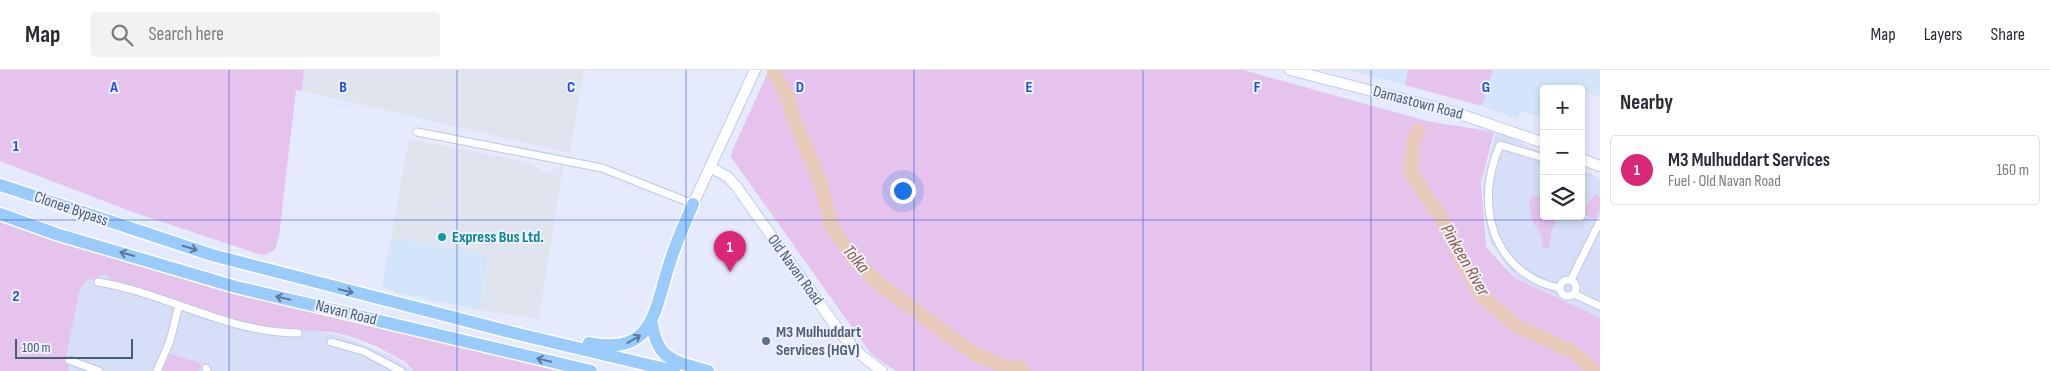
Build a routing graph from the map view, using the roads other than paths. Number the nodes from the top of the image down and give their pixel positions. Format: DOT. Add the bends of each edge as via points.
graph roads {
  1 [pos="755,70"];
  2 [pos="1290,70"];
  3 [pos="417,132"];
  4 [pos="1540,142"];
  5 [pos="1540,157"];
  6 [pos="1585,160"];
  7 [pos="1600,166"];
  8 [pos="710,167"];
  9 [pos="0,180"];
  10 [pos="0,185"];
  11 [pos="694,204"];
  12 [pos="0,210"];
  13 [pos="0,214"];
  14 [pos="1600,221"];
  15 [pos="143,234"];
  16 [pos="104,247"];
  17 [pos="1571,280"];
  18 [pos="98,282"];
  19 [pos="1559,288"];
  20 [pos="1574,294"];
  21 [pos="179,305"];
  22 [pos="1600,306"];
  23 [pos="652,324"];
  24 [pos="298,333"];
  25 [pos="518,334"];
  26 [pos="331,342"];
  27 [pos="73,371"];
  28 [pos="99,371"];
  29 [pos="157,371"];
  30 [pos="401,371"];
  31 [pos="591,371"];
  32 [pos="674,371"];
  33 [pos="708,371"];
  34 [pos="882,371"];
  1 -- 8 [label="street"];
  2 -- 4 [label="street, Damastown Road" via="1454,112"];
  3 -- 11 [label="street" via="602,168"];
  5 -- 19 [label="street" via="1500,145 1490,172 1488,208 1495,233 1521,273"];
  6 -- 7 [label="street"];
  8 -- 11 [label="street"];
  8 -- 34 [label="street, Old Navan Road" via="728,177 736,186 842,335"];
  9 -- 15 [label="highway"];
  10 -- 15 [label="highway, Clonee Bypass"];
  11 -- 23 [label="highway" via="670,261"];
  12 -- 16 [label="highway, Clonee Bypass"];
  13 -- 16 [label="highway"];
  14 -- 17 [label="street"];
  15 -- 25 [label="highway, Navan Road, one-way" via="294,277"];
  31 -- 16 [label="highway, Navan Road, one-way" via="236,287"];
  17 -- 19 [label="street" via="1563,281"];
  17 -- 20 [label="street" via="1576,286"];
  18 -- 21 [label="street"];
  19 -- 20 [label="street" via="1563,295"];
  20 -- 22 [label="street"];
  21 -- 24 [label="street" via="252,329"];
  21 -- 29 [label="street" via="170,341"];
  25 -- 23 [label="highway, one-way" via="615,345 636,340"];
  23 -- 33 [label="highway" via="654,342 660,351 670,358"];
  25 -- 32 [label="highway"];
  26 -- 30 [label="street" via="363,352"];
  27 -- 28 [label="street" via="73,361"];
}
